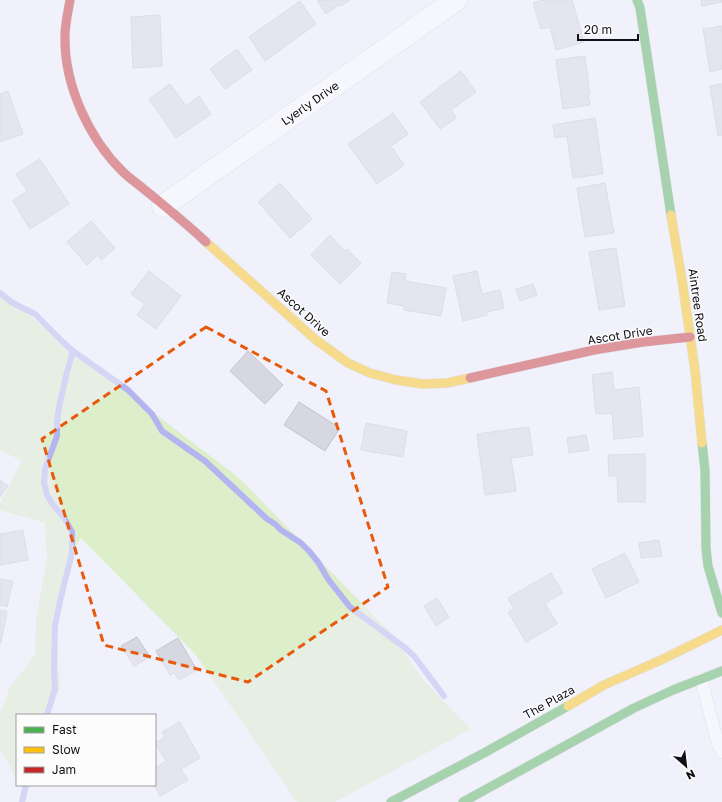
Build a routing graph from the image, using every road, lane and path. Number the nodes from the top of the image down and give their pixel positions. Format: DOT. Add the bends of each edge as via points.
graph roads {
  1 [pos="70,0"];
  2 [pos="456,0"];
  3 [pos="637,0"];
  4 [pos="163,206"];
  5 [pos="690,337"];
  6 [pos="722,614"];
  7 [pos="722,630"];
  8 [pos="722,671"];
  9 [pos="701,679"];
  10 [pos="722,752"];
  11 [pos="391,802"];
  12 [pos="463,802"];
  1 -- 4 [label="street, Ascot Drive" via="65,36 67,65 71,86 87,124 117,166"];
  2 -- 4 [label="street, Lyerly Drive"];
  3 -- 5 [label="street, Aintree Road"];
  4 -- 5 [label="street, Ascot Drive" via="200,235 316,340 348,363 370,373 390,378 422,384 447,383 594,350"];
  5 -- 6 [label="street, Aintree Road" via="705,470 708,566"];
  7 -- 11 [label="street, The Plaza" via="604,685"];
  8 -- 9 [label="street"];
  9 -- 10 [label="lane"];
  9 -- 12 [label="street" via="634,708"];
}
